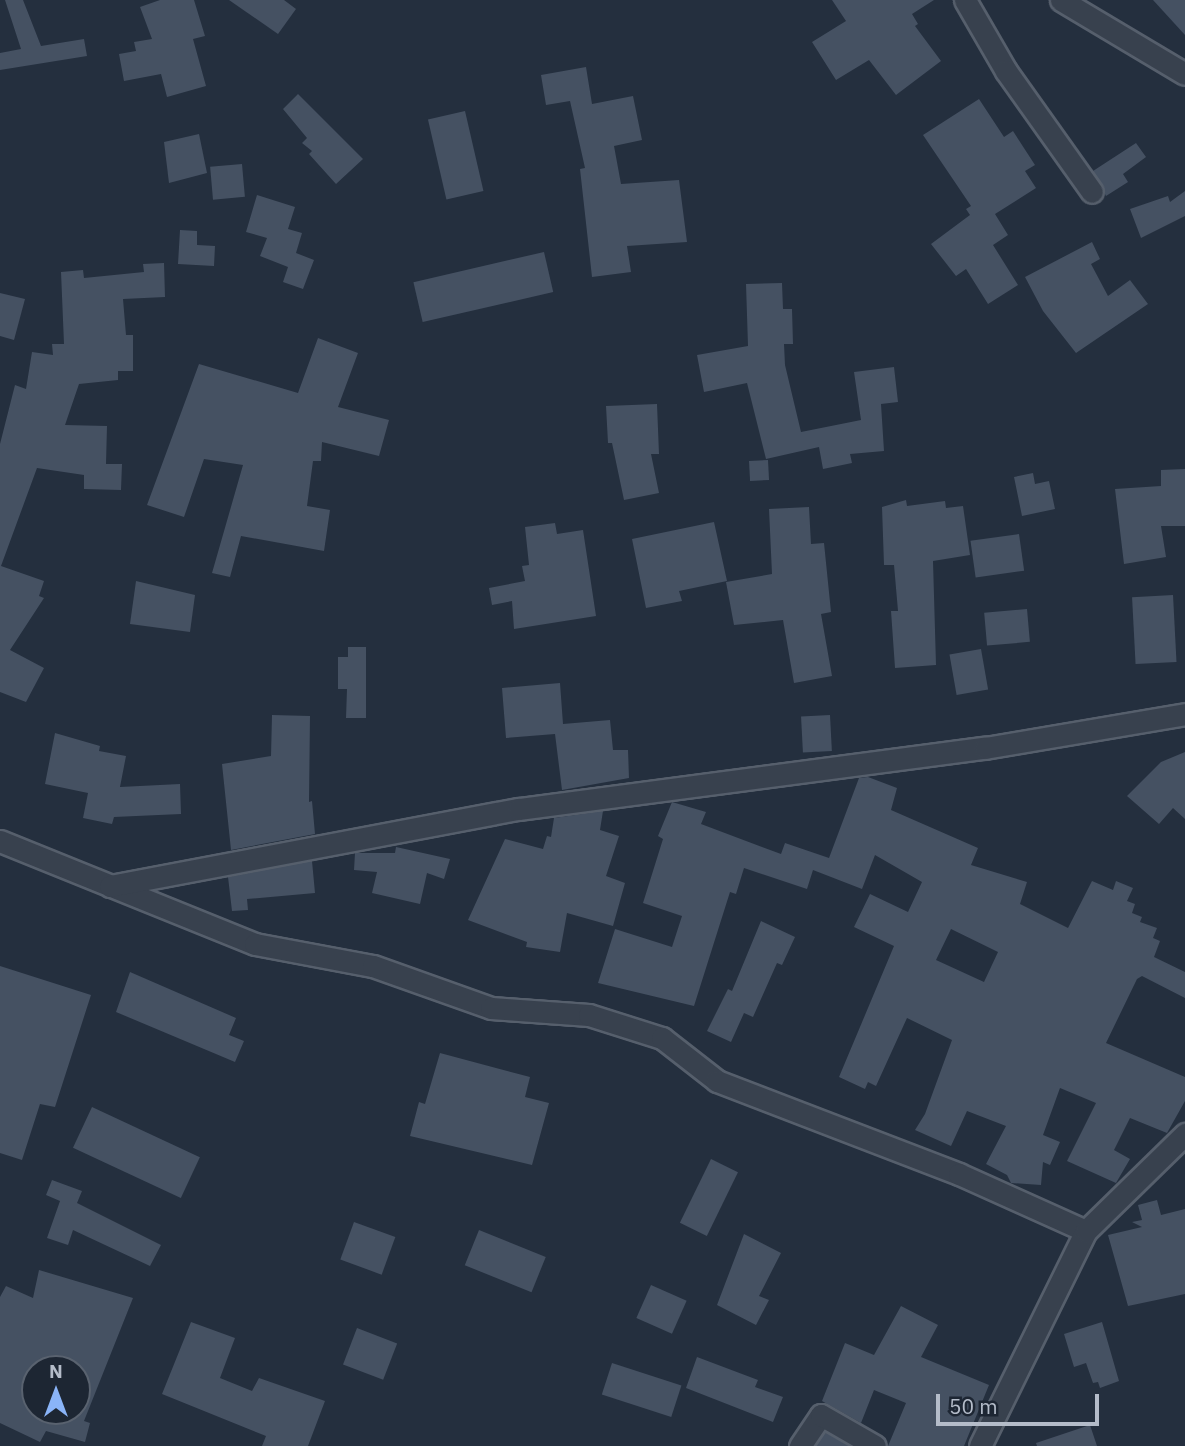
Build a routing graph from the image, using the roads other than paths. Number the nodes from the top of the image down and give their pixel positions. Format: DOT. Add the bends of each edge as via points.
graph roads {
  1 [pos="965,0"];
  2 [pos="1061,0"];
  3 [pos="1185,74"];
  4 [pos="1092,192"];
  5 [pos="1185,714"];
  6 [pos="0,841"];
  7 [pos="110,886"];
  8 [pos="1185,1134"];
  9 [pos="1086,1231"];
  10 [pos="800,1446"];
  11 [pos="875,1446"];
  12 [pos="979,1446"];
  1 -- 4 [label="street" via="1006,71"];
  2 -- 3 [label="street"];
  5 -- 7 [label="street" via="985,748 519,809"];
  6 -- 7 [label="street"];
  7 -- 9 [label="street" via="255,944 373,966 491,1008 589,1015 662,1038 717,1081 959,1174"];
  8 -- 9 [label="street"];
  9 -- 12 [label="street"];
  10 -- 11 [label="street" via="821,1415"];
}
